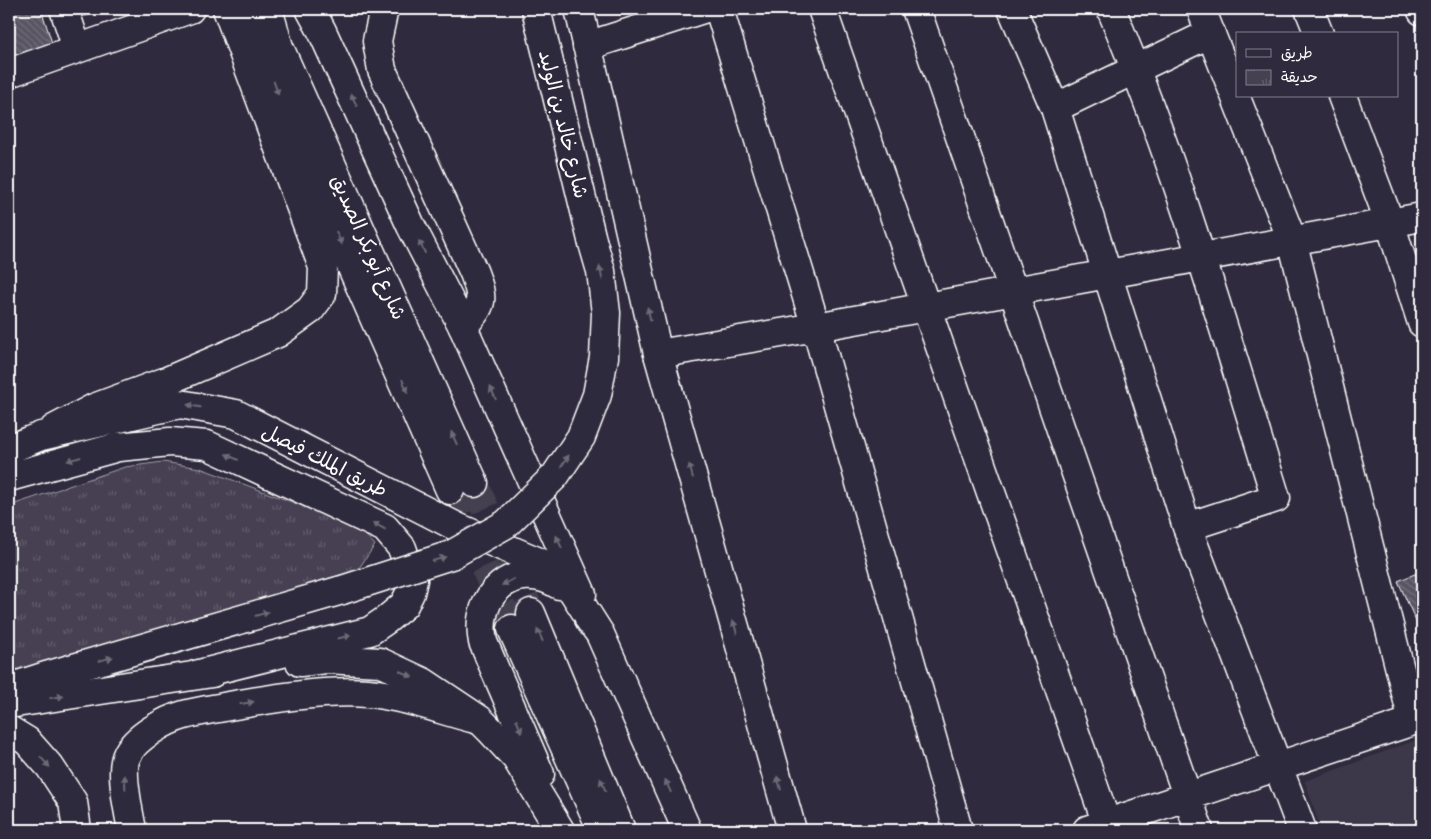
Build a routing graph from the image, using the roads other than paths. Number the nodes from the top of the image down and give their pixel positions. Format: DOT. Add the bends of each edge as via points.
graph roads {
  1 [pos="64,9"];
  2 [pos="190,9"];
  3 [pos="227,9"];
  4 [pos="249,9"];
  5 [pos="268,9"];
  6 [pos="310,9"];
  7 [pos="384,9"];
  8 [pos="536,9"];
  9 [pos="579,9"];
  10 [pos="703,9"];
  11 [pos="719,9"];
  12 [pos="822,9"];
  13 [pos="916,9"];
  14 [pos="1012,9"];
  15 [pos="1111,9"];
  16 [pos="1309,9"];
  17 [pos="1206,21"];
  18 [pos="1318,32"];
  19 [pos="587,46"];
  20 [pos="76,48"];
  21 [pos="1136,68"];
  22 [pos="9,73"];
  23 [pos="1236,97"];
  24 [pos="1236,98"];
  25 [pos="1343,98"];
  26 [pos="1055,108"];
  27 [pos="1422,217"];
  28 [pos="1390,223"];
  29 [pos="1292,240"];
  30 [pos="1202,257"];
  31 [pos="1106,274"];
  32 [pos="1013,291"];
  33 [pos="927,307"];
  34 [pos="1422,323"];
  35 [pos="463,327"];
  36 [pos="816,327"];
  37 [pos="658,354"];
  38 [pos="41,436"];
  39 [pos="9,449"];
  40 [pos="9,477"];
  41 [pos="1187,527"];
  42 [pos="600,634"];
  43 [pos="195,675"];
  44 [pos="9,688"];
  45 [pos="9,704"];
  46 [pos="480,720"];
  47 [pos="1418,720"];
  48 [pos="9,730"];
  49 [pos="1278,766"];
  50 [pos="1188,796"];
  51 [pos="1101,828"];
  52 [pos="77,830"];
  53 [pos="132,830"];
  54 [pos="562,830"];
  55 [pos="602,830"];
  56 [pos="621,830"];
  57 [pos="688,830"];
  58 [pos="792,830"];
  59 [pos="958,830"];
  60 [pos="1199,830"];
  61 [pos="1302,830"];
  1 -- 20 [label="main road"];
  2 -- 20 [label="main road"];
  3 -- 38 [label="main road" via="323,267 322,294 310,310 278,333 167,381 94,408"];
  4 -- 5 [label="main road, شارع أبو بكر الصديق, one-way" via="289,125 462,486 279,47"];
  35 -- 6 [label="main road, one-way" via="411,226"];
  7 -- 35 [label="main road" via="377,41 382,70 481,292 480,306"];
  44 -- 8 [label="main road, شارع خالد بن الوليد, one-way, bridge" via="451,555 506,524 555,476 581,437 596,395 604,357 606,313 601,271"];
  9 -- 19 [label="main road"];
  10 -- 19 [label="main road"];
  11 -- 36 [label="main road"];
  12 -- 33 [label="main road"];
  13 -- 32 [label="main road"];
  14 -- 26 [label="main road"];
  15 -- 21 [label="main road"];
  16 -- 18 [label="main road"];
  17 -- 21 [label="main road"];
  17 -- 23 [label="main road"];
  37 -- 19 [label="main road, one-way"];
  20 -- 22 [label="main road"];
  21 -- 26 [label="main road"];
  21 -- 30 [label="main road"];
  24 -- 29 [label="main road"];
  25 -- 28 [label="main road"];
  26 -- 31 [label="main road"];
  27 -- 28 [label="main road"];
  28 -- 29 [label="main road"];
  28 -- 34 [label="main road"];
  29 -- 30 [label="main road"];
  29 -- 47 [label="main road"];
  30 -- 31 [label="main road"];
  30 -- 41 [label="main road" via="1276,498"];
  31 -- 32 [label="main road"];
  31 -- 41 [label="main road"];
  32 -- 33 [label="main road"];
  32 -- 50 [label="main road"];
  33 -- 36 [label="main road"];
  33 -- 51 [label="main road"];
  42 -- 35 [label="main road, one-way"];
  36 -- 37 [label="main road"];
  36 -- 59 [label="main road"];
  58 -- 37 [label="main road, one-way"];
  38 -- 39 [label="main road, طريق الملك فيصل"];
  42 -- 38 [label="main road, طريق الملك فيصل, one-way" via="560,571 459,528 236,414 180,404"];
  43 -- 40 [label="main road, one-way" via="370,631 404,605 410,593 413,580 402,548 385,528 207,445 170,442 118,447"];
  41 -- 49 [label="main road"];
  42 -- 54 [label="main road, one-way" via="563,588 539,576 526,576 502,585 492,593 481,617 483,642"];
  57 -- 42 [label="main road, one-way"];
  45 -- 43 [label="main road, one-way"];
  43 -- 46 [label="main road, one-way" via="326,659 380,662 423,682"];
  53 -- 46 [label="main road, one-way" via="124,782 126,756 155,727 184,715 321,693 369,694 400,699"];
  46 -- 54 [label="main road" via="516,758"];
  47 -- 49 [label="main road"];
  48 -- 52 [label="main road, one-way" via="26,741 55,774 73,802"];
  49 -- 50 [label="main road"];
  49 -- 61 [label="main road"];
  50 -- 51 [label="main road"];
  50 -- 60 [label="main road"];
  56 -- 55 [label="main road, one-way" via="522,621"];
}
